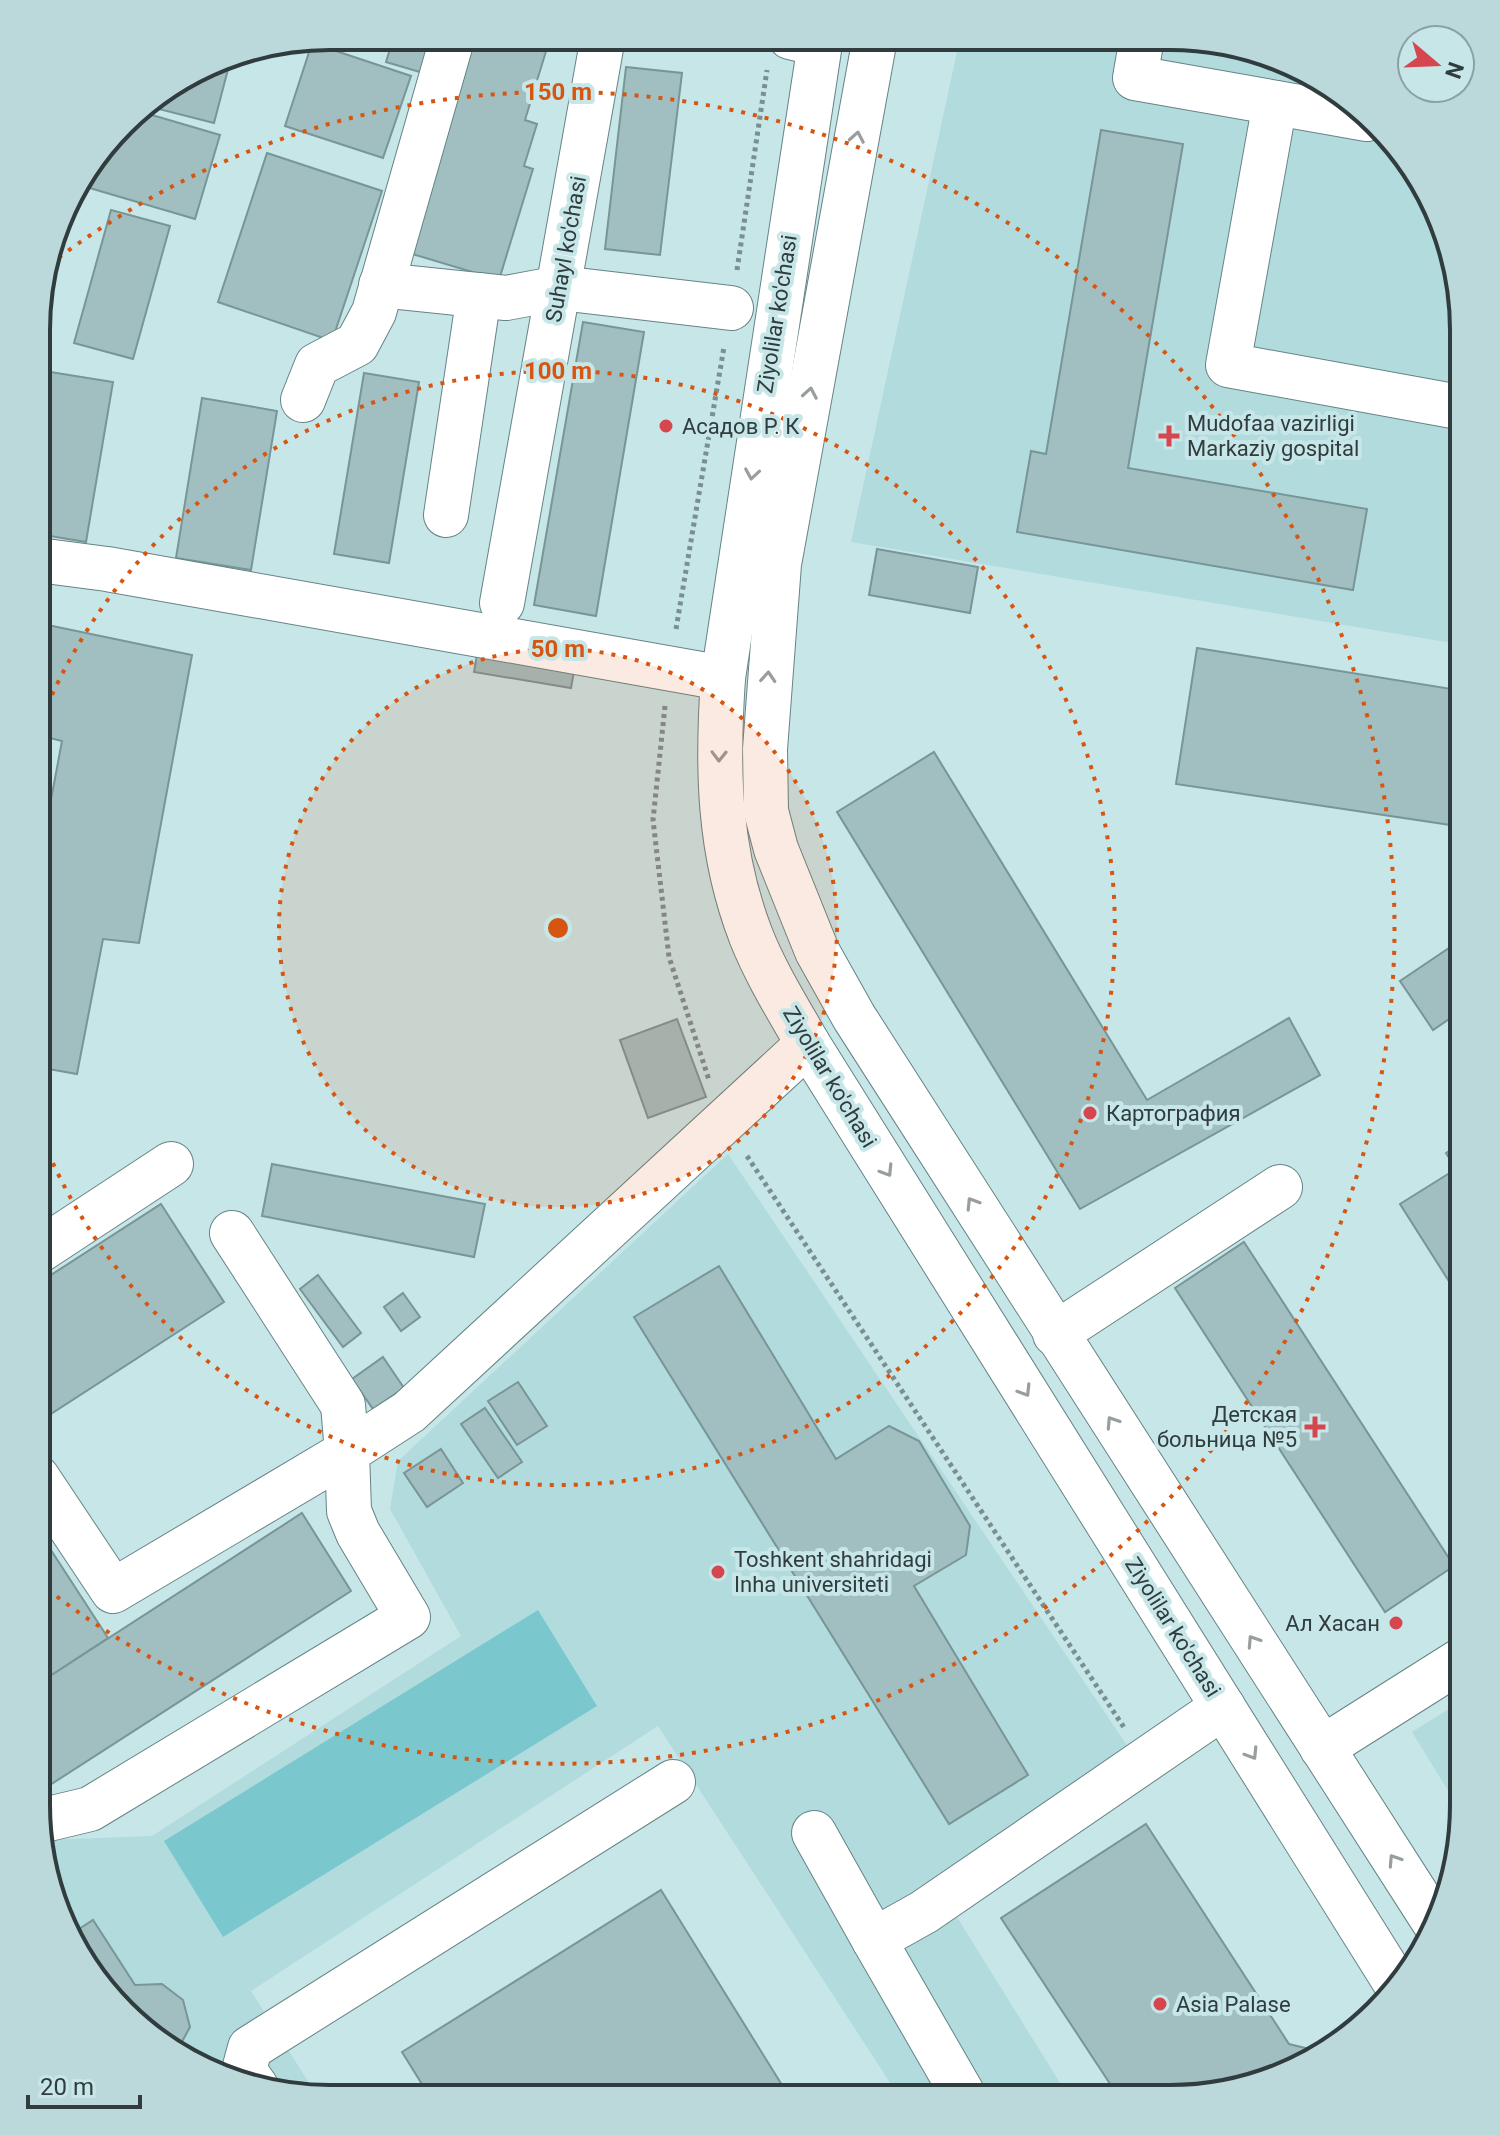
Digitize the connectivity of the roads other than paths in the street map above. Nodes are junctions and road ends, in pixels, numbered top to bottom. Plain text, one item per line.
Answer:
1 (449, 50) edge
2 (601, 50) edge
3 (809, 50) edge
4 (873, 50) edge
5 (1140, 50) edge
6 (1275, 103) junction
7 (1351, 116) edge
8 (381, 285) junction
9 (560, 288) junction
10 (479, 295) junction
11 (731, 308) dead end
12 (303, 400) dead end
13 (1450, 405) edge
14 (446, 515) dead end
15 (50, 562) edge
16 (502, 603) dead end
17 (723, 678) junction
18 (808, 1044) junction
19 (171, 1164) dead end
20 (1280, 1187) dead end
21 (232, 1233) dead end
22 (50, 1243) edge
23 (1055, 1334) junction
24 (347, 1452) junction
25 (50, 1496) edge
26 (1449, 1668) edge
27 (1223, 1707) junction
28 (1322, 1748) junction
29 (673, 1782) dead end
30 (51, 1818) edge
31 (814, 1833) dead end
32 (1428, 1912) edge
33 (874, 1940) junction
34 (1391, 1976) edge
35 (245, 2071) edge
36 (958, 2085) edge

1 - 8 main road
2 - 9 main road, Suhayl ko'chasi
3 -> 17 main road, Ziyolilar ko'chasi
23 -> 4 main road, Ziyolilar ko'chasi
5 - 6 main road
6 - 7 main road
6 - 13 main road
8 - 10 main road
8 - 12 main road
9 - 10 main road
9 - 11 main road
9 - 16 main road, Suhayl ko'chasi
10 - 14 main road
15 - 17 main road
17 -> 18 main road, Ziyolilar ko'chasi
18 - 24 main road
18 -> 27 main road, Ziyolilar ko'chasi
19 - 22 main road
20 - 23 main road
21 - 24 main road
28 -> 23 main road, Ziyolilar ko'chasi
24 - 25 main road
24 - 30 main road
26 - 28 main road
27 - 33 main road
27 -> 34 main road, Ziyolilar ko'chasi
32 -> 28 main road, Ziyolilar ko'chasi
29 - 35 main road
31 - 33 main road
33 - 36 main road

